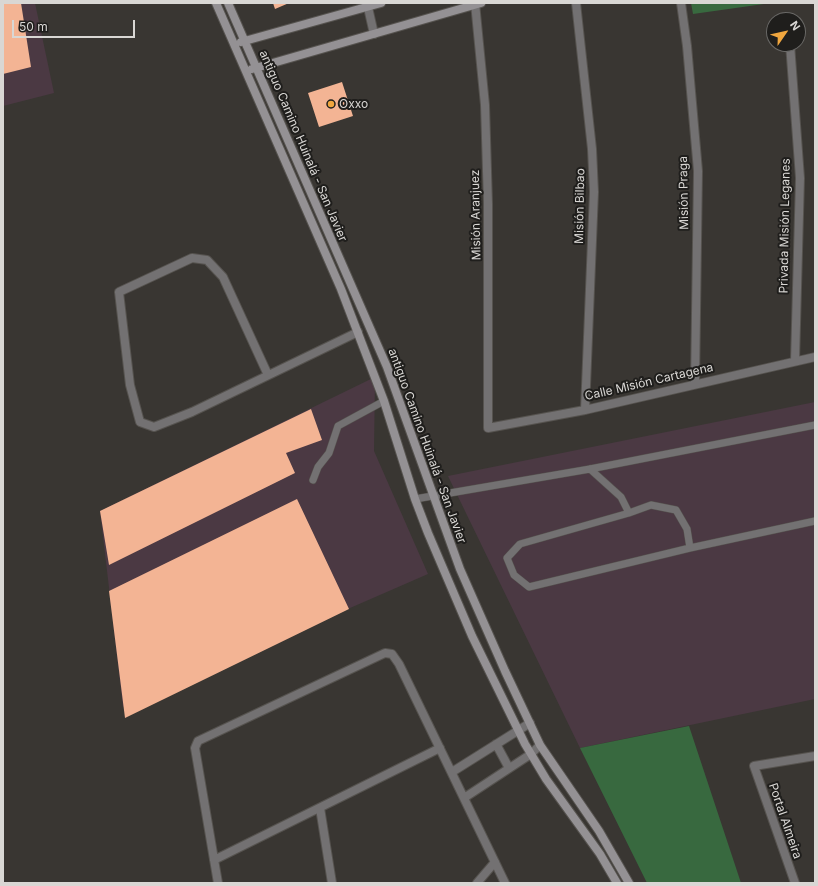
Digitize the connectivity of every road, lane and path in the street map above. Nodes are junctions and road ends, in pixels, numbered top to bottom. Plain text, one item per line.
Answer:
1 (216, 3) edge
2 (228, 3) edge
3 (381, 3) edge
4 (576, 3) edge
5 (681, 3) edge
6 (477, 4) edge
7 (367, 5) edge
8 (374, 34) junction
9 (245, 41) junction
10 (235, 43) junction
11 (791, 52) edge
12 (256, 68) junction
13 (247, 71) junction
14 (358, 332) junction
15 (815, 357) edge
16 (795, 361) junction
17 (268, 375) junction
18 (694, 384) junction
19 (384, 401) junction
20 (586, 410) junction
21 (815, 425) edge
22 (488, 428) joint
23 (590, 470) junction
24 (314, 480) dead end
25 (433, 496) junction
26 (415, 499) junction
27 (629, 512) junction
28 (815, 521) edge
29 (690, 548) junction
30 (530, 724) junction
31 (519, 731) junction
32 (496, 744) junction
33 (540, 745) junction
34 (440, 748) junction
35 (531, 754) junction
36 (815, 756) edge
37 (509, 768) junction
38 (452, 772) junction
39 (464, 798) junction
40 (320, 808) junction
41 (214, 860) junction
42 (495, 862) junction
43 (218, 883) edge
44 (332, 883) edge
45 (477, 883) edge
46 (505, 883) edge
47 (617, 883) edge
48 (629, 883) edge
49 (794, 883) edge

1 - 10 main road
2 - 9 main road, antiguo Camino Huinalá - San Javier
3 - 7 main road
4 - 20 street, Misión Bilbao
5 - 18 street, Misión Praga
6 - 8 main road
6 - 22 street, Misión Aranjuez
7 - 8 street
7 - 9 main road
8 - 12 main road
9 - 10 main road
9 - 12 main road, antiguo Camino Huinalá - San Javier
10 - 13 main road
11 - 16 street, Privada Misión Leganes
12 - 13 main road
12 - 25 main road, antiguo Camino Huinalá - San Javier
13 - 14 main road
14 - 17 street
14 - 19 main road
15 - 16 street, Calle Misión Cartagena
16 - 18 street, Calle Misión Cartagena
17 - 17 street
18 - 20 street, Calle Misión Cartagena
19 - 24 lane
19 - 26 main road
20 - 22 street, Calle Misión Cartagena
21 - 23 lane
23 - 25 lane
23 - 27 lane
25 - 26 lane
25 - 30 main road, antiguo Camino Huinalá - San Javier
26 - 31 main road
27 - 29 lane
27 - 29 lane
28 - 29 lane
30 - 31 street
30 - 33 main road, antiguo Camino Huinalá - San Javier
31 - 32 street
31 - 35 main road
32 - 37 street
32 - 38 street
33 - 35 street
33 - 48 main road, antiguo Camino Huinalá - San Javier
34 - 38 street
34 - 40 street
34 - 41 street
35 - 37 street
35 - 47 main road
36 - 49 street, Portal Almeira
37 - 39 street
38 - 39 street
39 - 42 street
40 - 41 street
40 - 44 street
41 - 43 street
42 - 45 street
42 - 46 street

